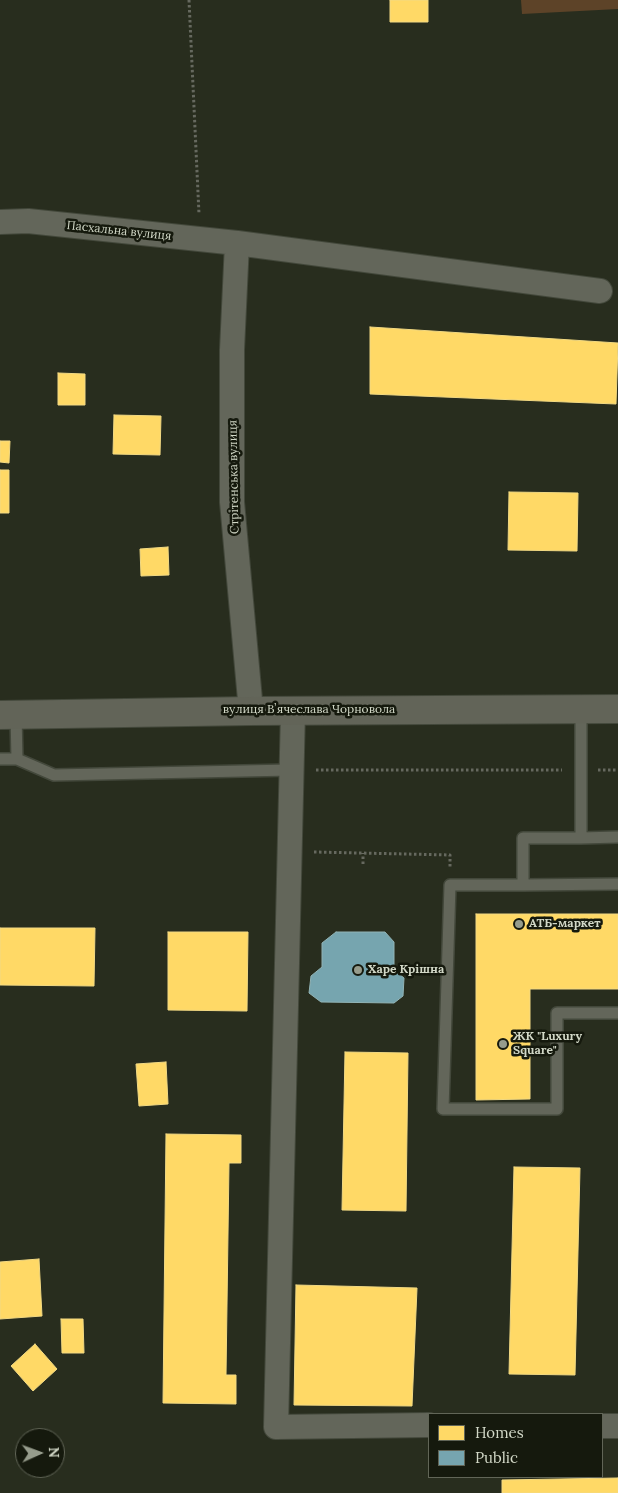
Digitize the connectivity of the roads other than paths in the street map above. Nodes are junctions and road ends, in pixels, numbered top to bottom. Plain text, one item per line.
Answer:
1 (0, 222) edge
2 (237, 243) junction
3 (600, 291) dead end
4 (581, 708) junction
5 (618, 709) edge
6 (251, 710) junction
7 (293, 710) junction
8 (8, 715) edge
9 (0, 759) edge
10 (17, 759) junction
11 (290, 770) junction
12 (618, 837) edge
13 (581, 838) junction
14 (618, 884) edge
15 (523, 885) junction
16 (618, 1013) edge
17 (428, 1425) edge
18 (603, 1426) edge
19 (618, 1426) edge

1 - 2 street, Пасхальна вулиця
2 - 3 street, Пасхальна вулиця
2 - 6 street, Стрітенська вулиця
4 - 5 main road, вулиця Вʼячеслава Чорновола
4 - 7 main road, вулиця Вʼячеслава Чорновола
4 - 13 lane
6 - 7 main road, вулиця Вʼячеслава Чорновола
6 - 8 main road, вулиця Вʼячеслава Чорновола
7 - 11 street
8 - 10 lane
9 - 10 lane
10 - 11 lane
11 - 17 street
12 - 13 lane
13 - 15 lane
14 - 15 lane
15 - 16 lane
18 - 19 street

